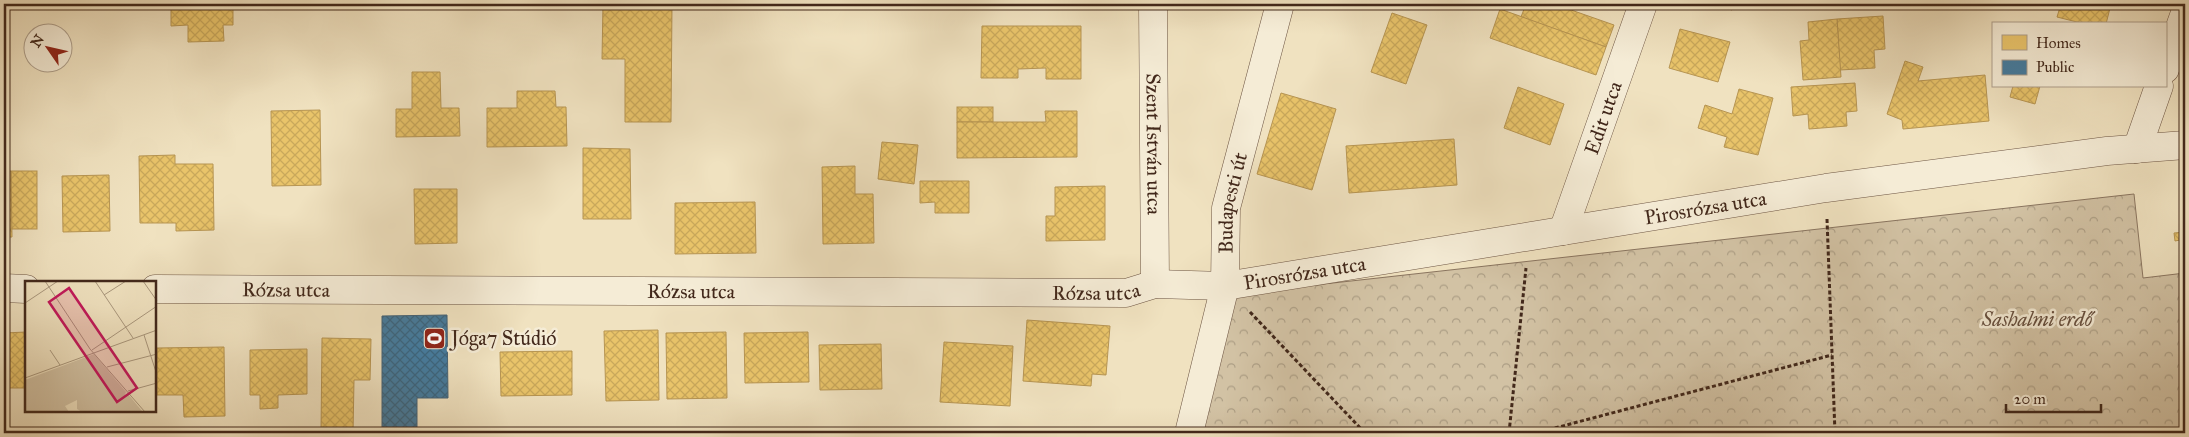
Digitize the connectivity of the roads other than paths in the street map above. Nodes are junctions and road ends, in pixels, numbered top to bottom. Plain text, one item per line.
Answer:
1 (1152, 4) edge
2 (1280, 4) edge
3 (1643, 4) edge
4 (2185, 13) edge
5 (2166, 66) edge
6 (2158, 88) edge
7 (2185, 145) edge
8 (2137, 149) junction
9 (1563, 232) junction
10 (1155, 284) junction
11 (1225, 286) junction
12 (4, 288) edge
13 (25, 289) edge
14 (156, 289) edge
15 (1188, 433) edge

1 - 10 street, Szent István utca
2 - 11 street, Budapesti út
3 - 9 street, Edit utca
4 - 5 street
6 - 8 street
7 - 8 street, Pirosrózsa utca
8 - 9 street, Pirosrózsa utca
9 - 11 street, Pirosrózsa utca
10 - 11 street, Rózsa utca
10 - 14 street, Rózsa utca
11 - 15 street, Budapesti út
12 - 13 street

